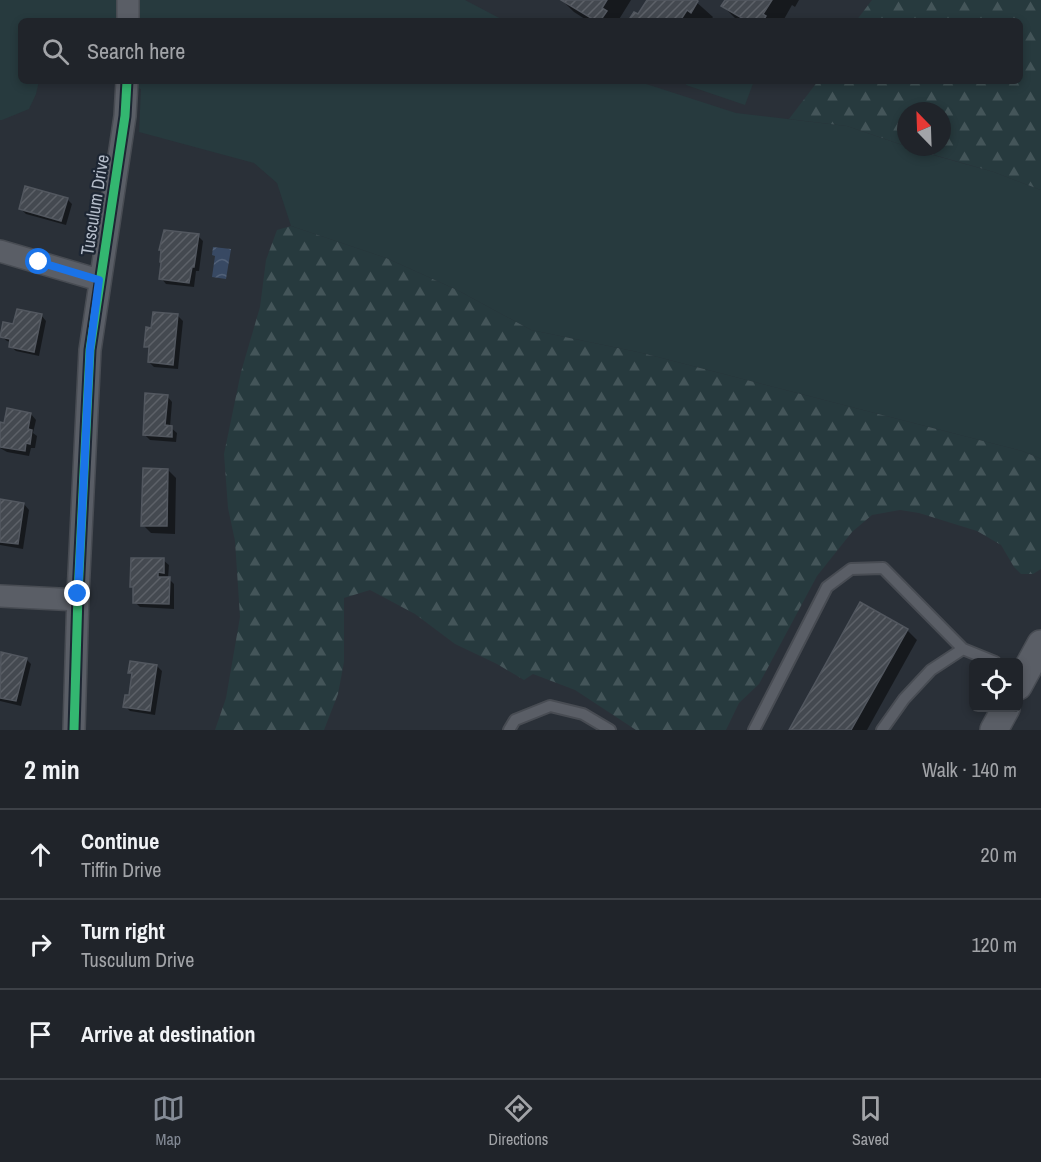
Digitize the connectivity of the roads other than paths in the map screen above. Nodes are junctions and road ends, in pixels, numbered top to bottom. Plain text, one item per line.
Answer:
1 (128, 0) edge
2 (128, 18) edge
3 (127, 84) edge
4 (0, 251) edge
5 (99, 280) junction
6 (0, 596) edge
7 (78, 600) junction
8 (1041, 644) edge
9 (963, 649) junction
10 (984, 658) edge
11 (1023, 675) edge
12 (1004, 712) edge
13 (74, 730) edge
14 (509, 730) edge
15 (610, 730) edge
16 (753, 730) edge
17 (882, 730) edge
18 (994, 730) edge

1 - 2 street
3 - 5 street, Tusculum Drive
4 - 5 street
5 - 7 street, Tusculum Drive
6 - 7 street
7 - 13 street, Tusculum Drive
8 - 11 street
9 - 10 lane
9 - 16 lane
9 - 17 lane
12 - 18 street
14 - 15 lane

